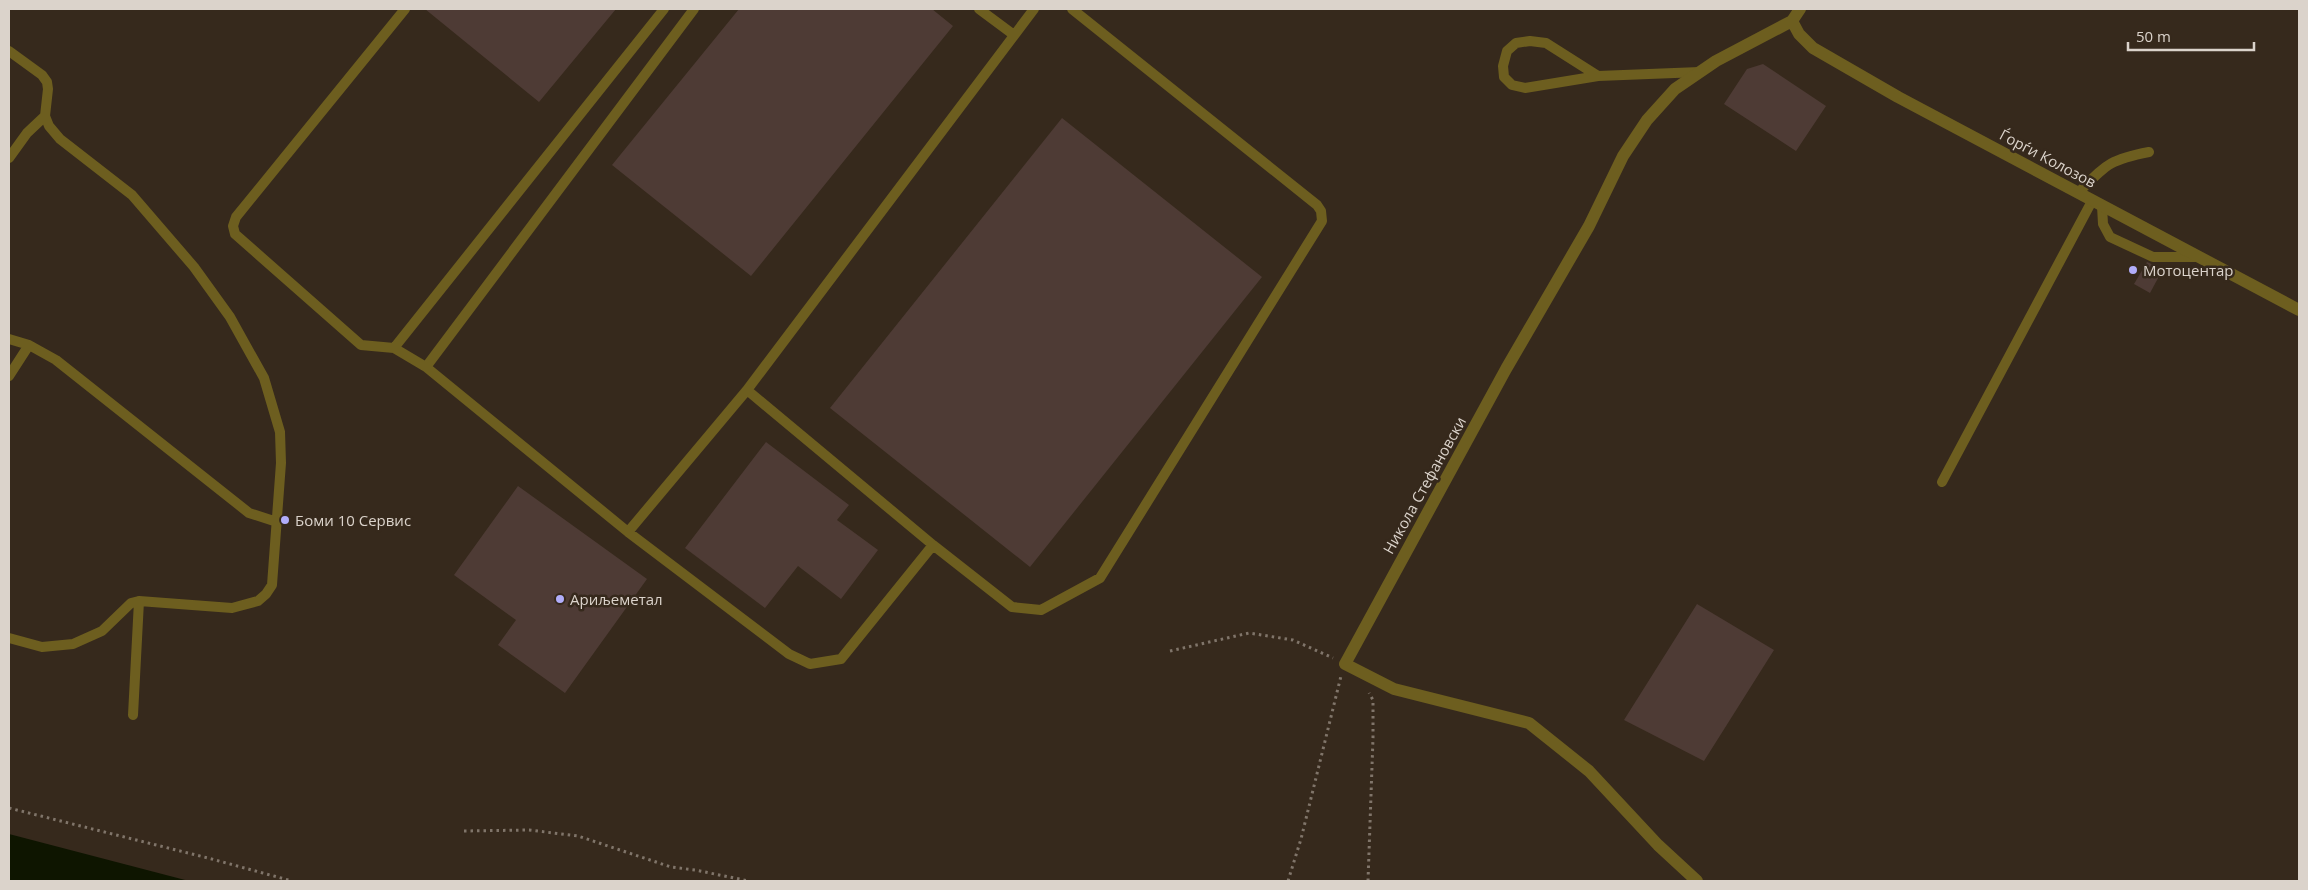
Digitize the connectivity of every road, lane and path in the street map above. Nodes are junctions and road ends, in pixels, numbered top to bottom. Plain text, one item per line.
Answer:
1 (405, 9) edge
2 (664, 9) edge
3 (694, 9) edge
4 (979, 9) edge
5 (1034, 9) edge
6 (1072, 9) edge
7 (1800, 9) edge
8 (1792, 21) junction
9 (1014, 35) junction
10 (9, 51) edge
11 (1700, 72) junction
12 (1598, 76) junction
13 (45, 116) junction
14 (2149, 152) dead end
15 (9, 158) edge
16 (2078, 193) junction
17 (2097, 203) junction
18 (2196, 257) junction
19 (2299, 310) edge
20 (9, 340) edge
21 (30, 345) junction
22 (394, 348) junction
23 (426, 367) junction
24 (9, 376) edge
25 (747, 390) junction
26 (1942, 482) dead end
27 (276, 522) junction
28 (628, 532) junction
29 (933, 546) junction
30 (139, 601) junction
31 (9, 638) edge
32 (1170, 651) dead end
33 (1345, 664) junction
34 (1368, 692) dead end
35 (133, 715) dead end
36 (9, 808) edge
37 (464, 831) dead end
38 (292, 881) edge
39 (749, 881) edge
40 (1288, 881) edge
41 (1368, 881) edge
42 (1697, 881) edge

1 - 22 lane
2 - 22 lane
3 - 23 lane
4 - 9 lane
5 - 9 lane
6 - 29 lane
7 - 8 street, Никола Стефановски
8 - 11 street, Никола Стефановски
8 - 16 street, Ѓорѓи Колозов
9 - 25 lane
10 - 13 lane
11 - 12 lane
11 - 33 street, Никола Стефановски
12 - 12 lane
13 - 15 lane
13 - 27 lane
14 - 16 lane
16 - 17 street, Ѓорѓи Колозов
17 - 18 street, Ѓорѓи Колозов
17 - 18 lane
17 - 26 lane
18 - 19 street, Ѓорѓи Колозов
20 - 21 lane
21 - 24 lane
21 - 27 lane
22 - 23 lane
23 - 28 lane
25 - 28 lane
25 - 29 lane
27 - 30 lane
28 - 29 lane
30 - 31 lane
30 - 35 lane
32 - 33 path
33 - 40 path
33 - 42 street
34 - 41 path
36 - 38 path
37 - 39 path

